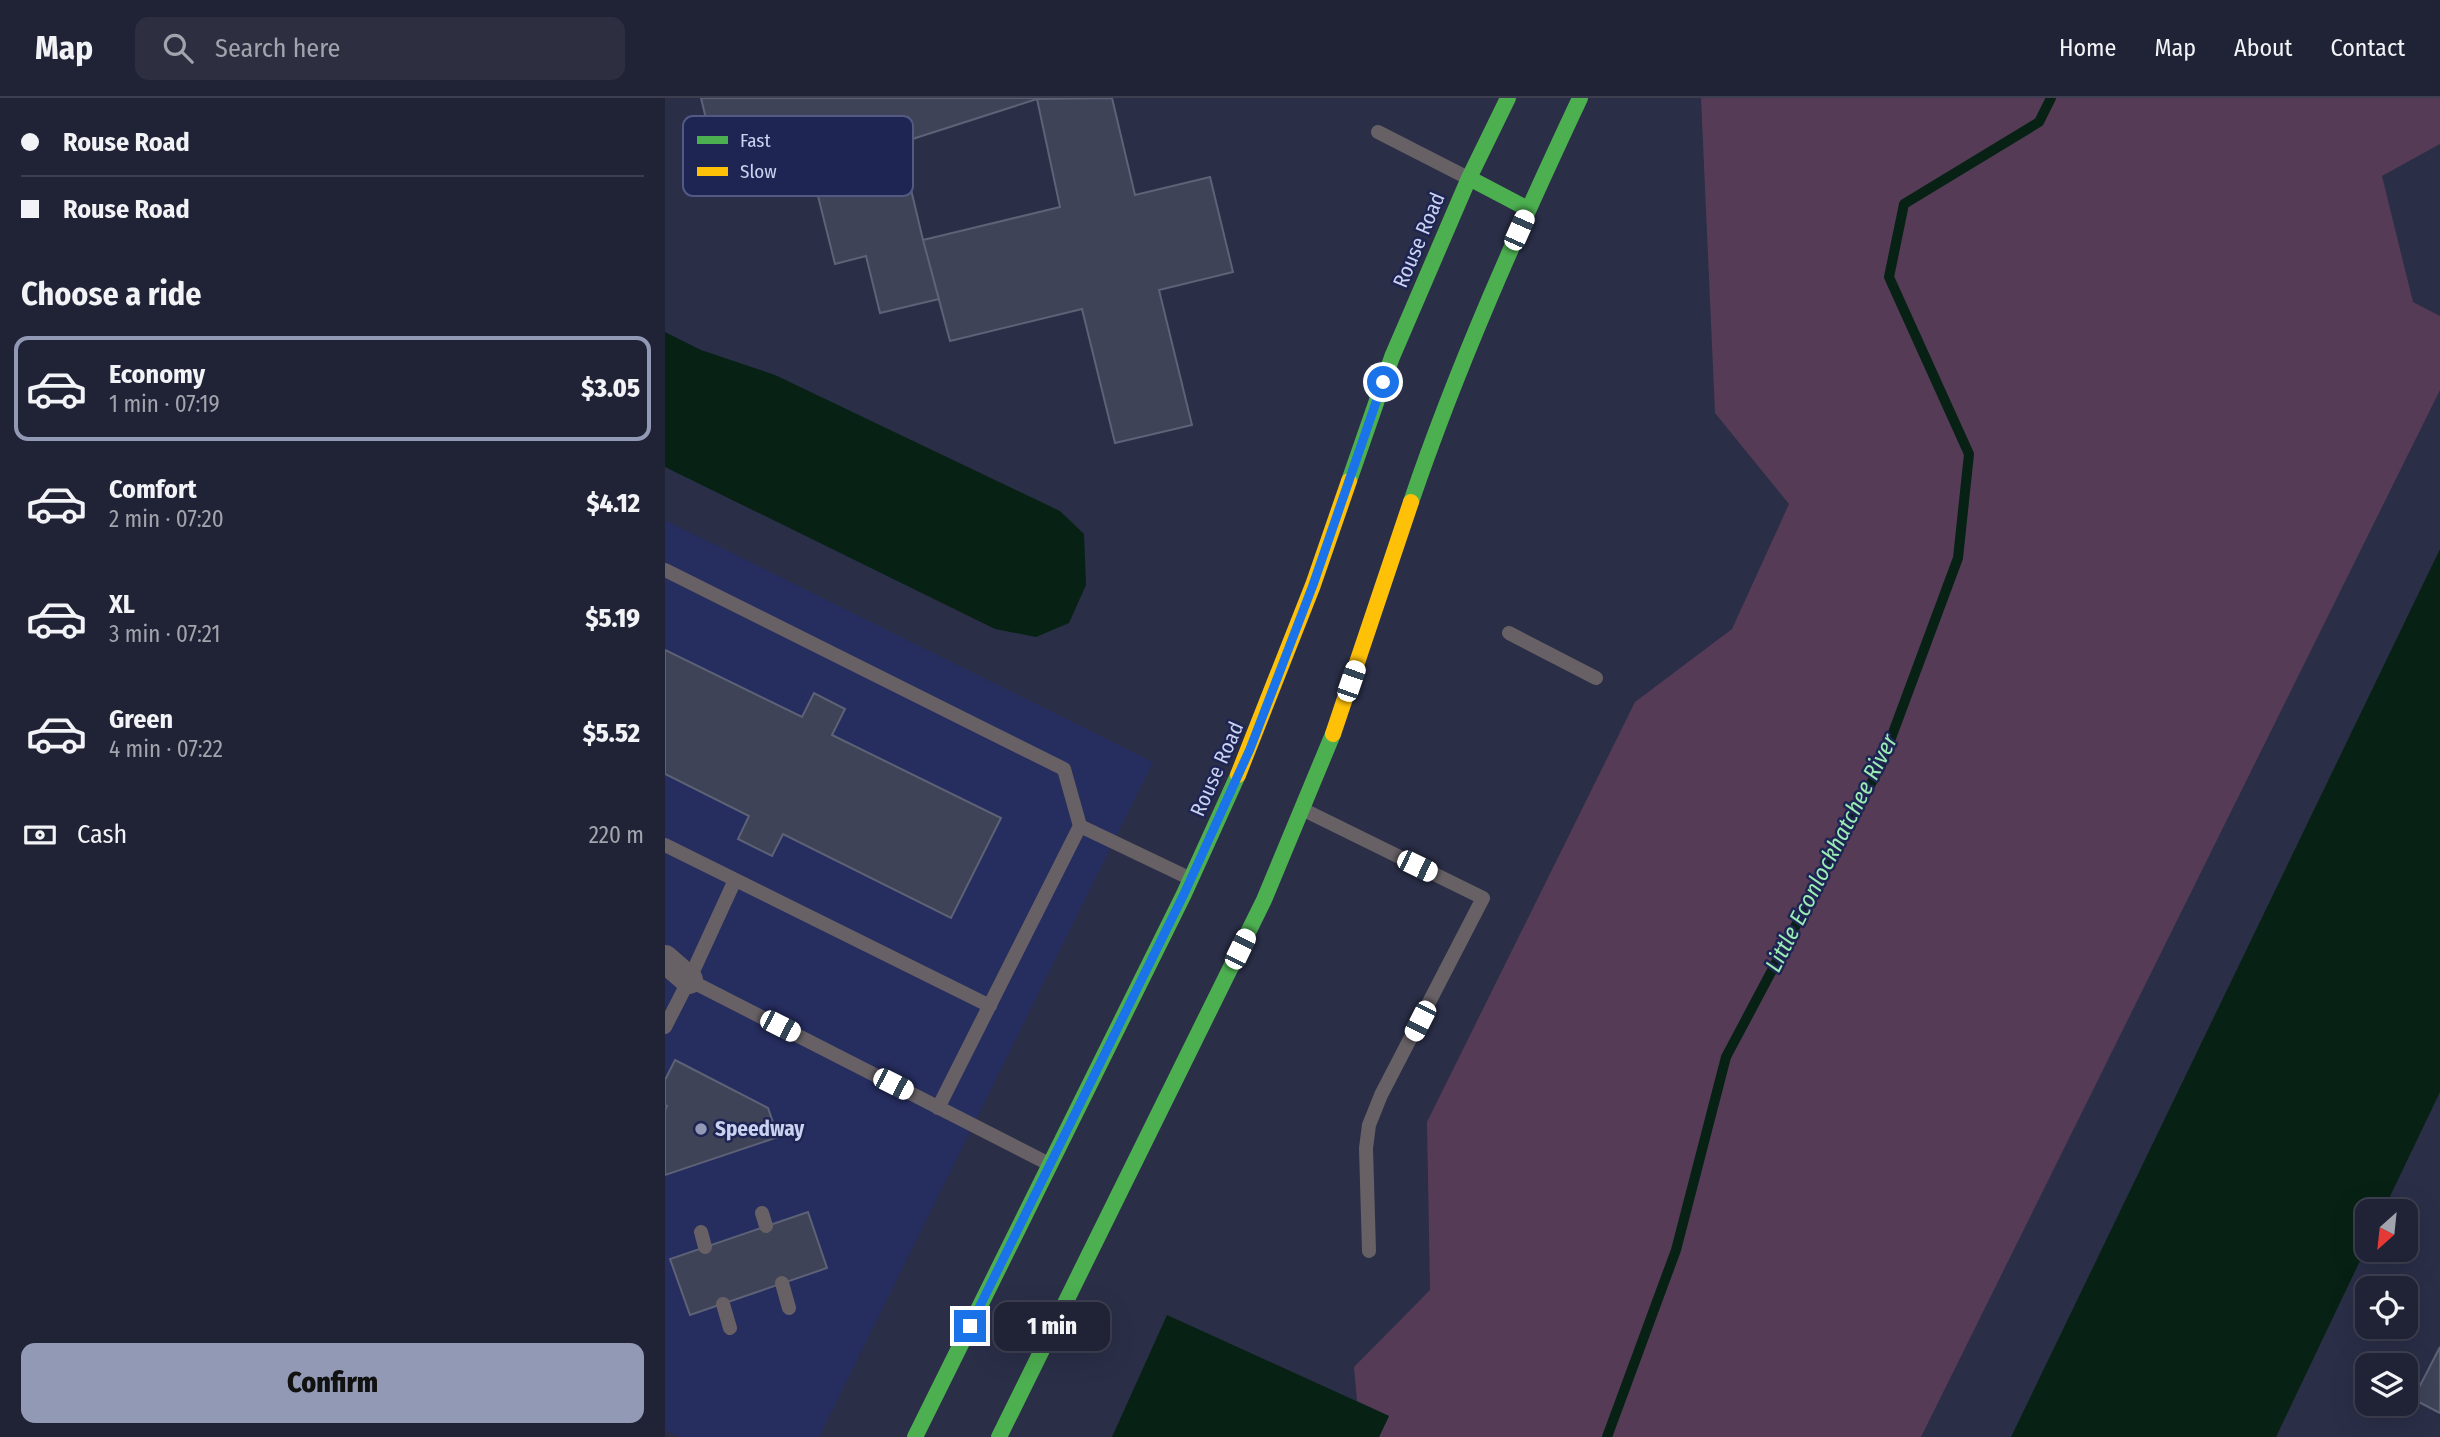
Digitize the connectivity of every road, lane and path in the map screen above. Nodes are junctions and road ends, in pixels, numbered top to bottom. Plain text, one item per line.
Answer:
1 (1508, 98) edge
2 (1580, 98) edge
3 (1378, 132) dead end
4 (1469, 178) junction
5 (1528, 209) junction
6 (665, 570) edge
7 (1509, 633) dead end
8 (1595, 678) dead end
9 (1303, 809) junction
10 (1080, 826) junction
11 (665, 845) edge
12 (1191, 879) junction
13 (735, 880) junction
14 (665, 958) edge
15 (689, 979) junction
16 (990, 1006) junction
17 (665, 1027) edge
18 (939, 1108) junction
19 (1050, 1165) junction
20 (701, 1232) dead end
21 (705, 1247) dead end
22 (1370, 1251) dead end
23 (782, 1283) dead end
24 (723, 1304) dead end
25 (789, 1308) dead end
26 (730, 1328) dead end
27 (915, 1437) edge
28 (999, 1437) edge

1 - 4 street, Rouse Road
2 - 5 street
3 - 4 lane
4 - 5 street
4 - 12 street, Rouse Road
5 - 9 street
6 - 10 lane
7 - 8 lane
9 - 22 lane
9 - 28 street
10 - 12 lane
10 - 16 lane
11 - 13 lane
12 - 19 street, Rouse Road
13 - 15 lane
13 - 16 lane
14 - 15 street
15 - 17 lane
15 - 18 lane
16 - 18 lane
18 - 19 lane
19 - 27 street, Rouse Road
20 - 21 lane
23 - 25 lane
24 - 26 lane

